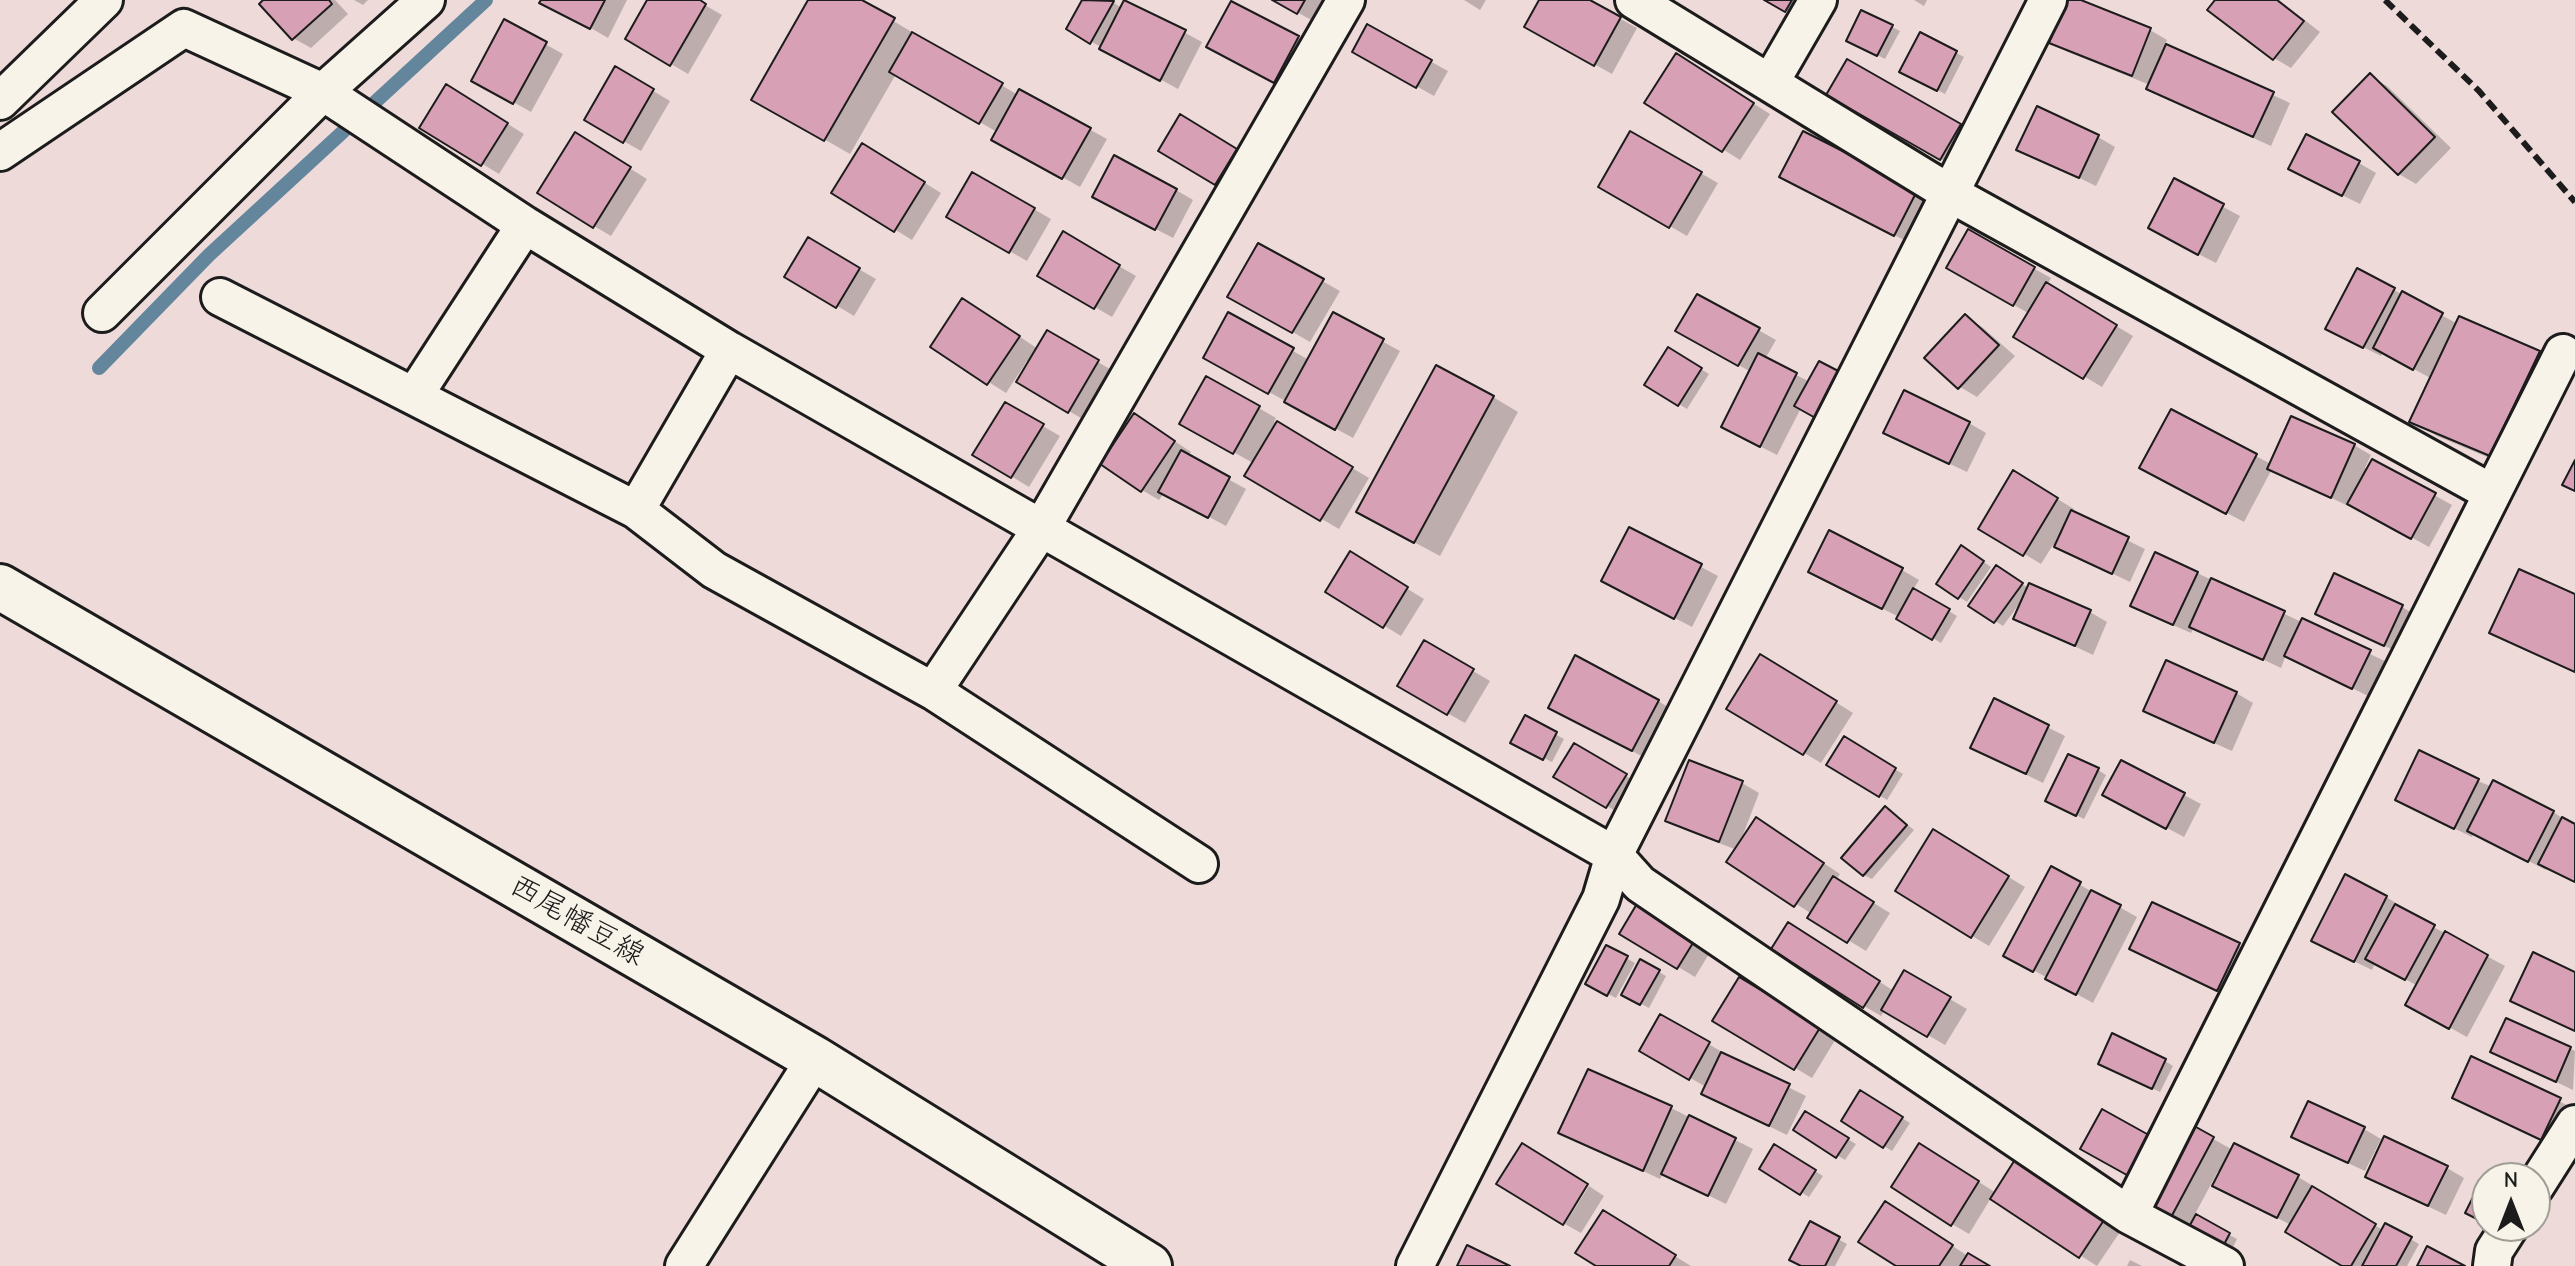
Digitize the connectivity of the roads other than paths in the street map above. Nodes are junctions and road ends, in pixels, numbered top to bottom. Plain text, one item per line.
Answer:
1 (104, 0) edge
2 (426, 0) edge
3 (1346, 0) edge
4 (1634, 0) edge
5 (1818, 0) edge
6 (2048, 0) edge
7 (1770, 83) junction
8 (335, 99) junction
9 (0, 101) edge
10 (0, 152) edge
11 (1951, 194) junction
12 (525, 225) junction
13 (220, 297) dead end
14 (102, 313) dead end
15 (729, 350) junction
16 (2563, 353) dead end
17 (414, 396) junction
18 (2492, 493) junction
19 (636, 510) junction
20 (1042, 527) junction
21 (0, 587) edge
22 (933, 691) junction
23 (1614, 855) junction
24 (1199, 864) dead end
25 (815, 1059) junction
26 (2575, 1124) edge
27 (2551, 1162) edge
28 (2129, 1215) junction
29 (2500, 1242) edge
30 (684, 1266) edge
31 (1149, 1266) edge
32 (1415, 1266) edge
33 (2225, 1266) edge
34 (2492, 1266) edge

1 - 9 street
2 - 8 street
3 - 20 street
4 - 7 street
5 - 7 street
6 - 11 street
7 - 11 street
8 - 10 street
8 - 12 street
8 - 14 street
11 - 18 street
11 - 23 street
12 - 15 street
12 - 17 street
13 - 17 street
15 - 19 street
15 - 20 street
16 - 18 street
17 - 19 street
18 - 28 street
19 - 22 street
20 - 22 street
20 - 23 street
21 - 25 main road, 西尾幡豆線
22 - 24 street
23 - 28 street
23 - 32 street
25 - 30 street
25 - 31 main road, 西尾幡豆線
26 - 27 street
28 - 33 street
29 - 34 street

